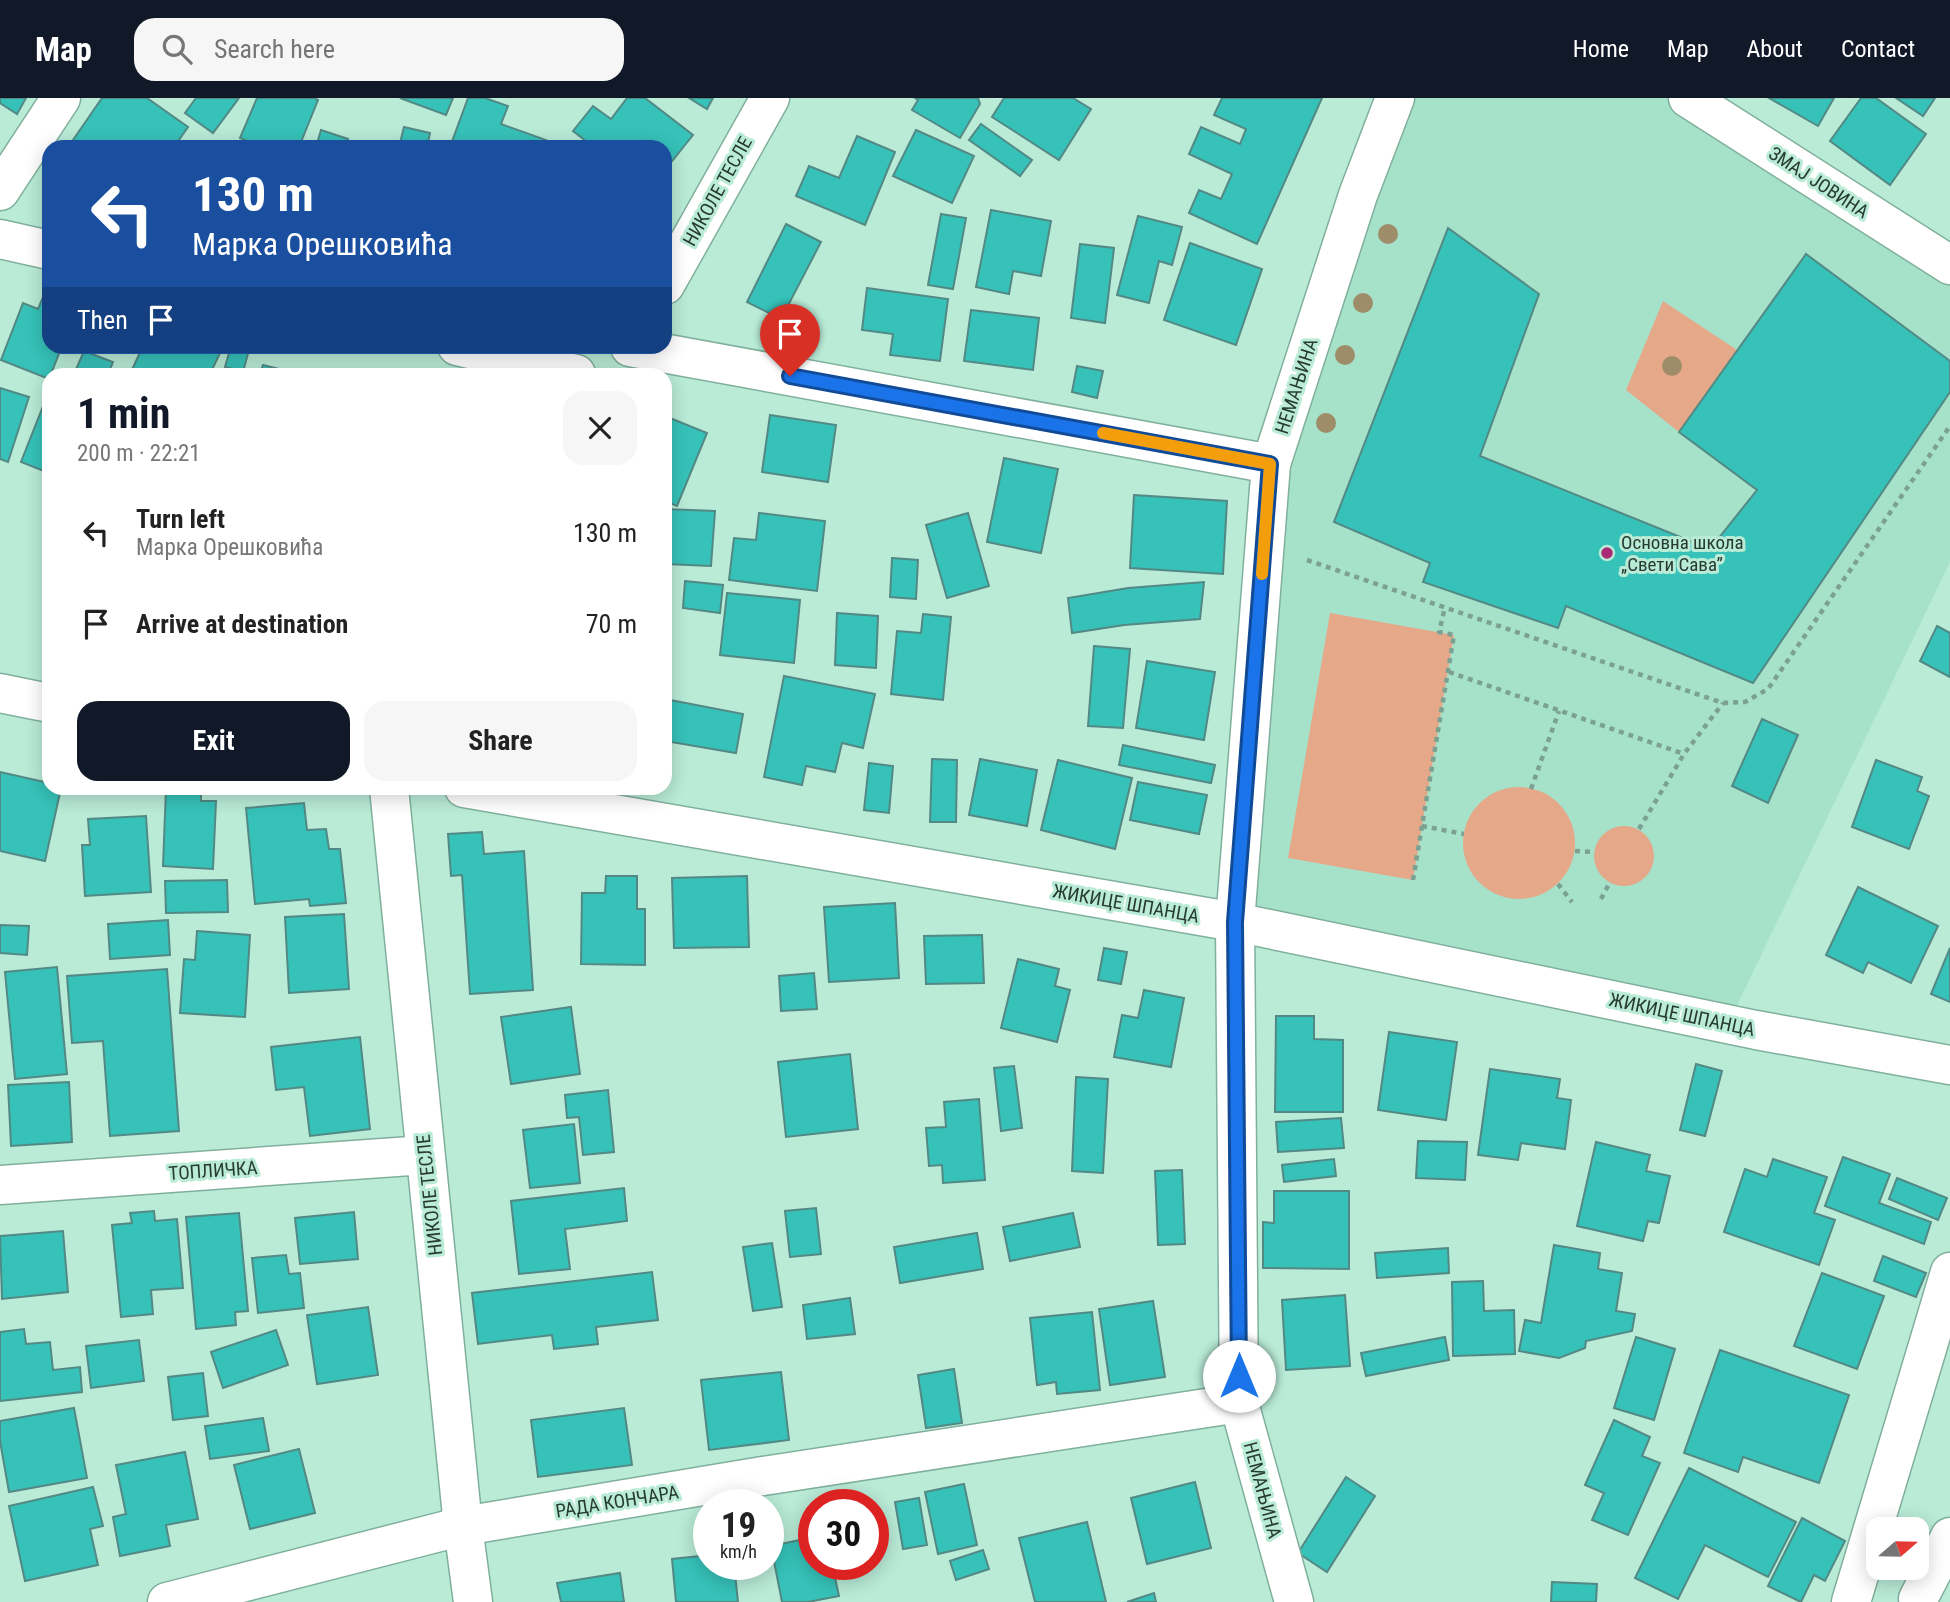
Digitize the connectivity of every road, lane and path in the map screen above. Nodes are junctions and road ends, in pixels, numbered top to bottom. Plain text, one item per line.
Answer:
1 (61, 98) edge
2 (770, 98) edge
3 (1395, 98) edge
4 (1688, 98) edge
5 (0, 191) edge
6 (0, 239) edge
7 (42, 248) edge
8 (1950, 265) edge
9 (672, 273) edge
10 (491, 354) edge
11 (668, 354) edge
12 (550, 368) edge
13 (1950, 426) edge
14 (1270, 464) junction
15 (1264, 545) junction
16 (1445, 607) junction
17 (1449, 671) junction
18 (0, 692) edge
19 (42, 701) edge
20 (1723, 703) junction
21 (1559, 710) junction
22 (1684, 754) junction
23 (1531, 789) dead end
24 (390, 795) edge
25 (504, 795) edge
26 (1422, 826) junction
27 (1639, 829) dead end
28 (1464, 834) dead end
29 (1575, 851) dead end
30 (1594, 852) dead end
31 (1413, 880) dead end
32 (1610, 882) dead end
33 (1558, 884) dead end
34 (1601, 899) dead end
35 (1572, 902) dead end
36 (1235, 922) junction
37 (1950, 1065) edge
38 (425, 1155) junction
39 (0, 1185) edge
40 (1950, 1272) edge
41 (1239, 1403) junction
42 (463, 1526) junction
43 (1950, 1536) edge
44 (1923, 1599) edge
45 (167, 1602) edge
46 (473, 1602) edge
47 (1294, 1602) edge
48 (1851, 1602) edge

1 - 5 street
2 - 9 street, НИКОЛЕ ТЕСЛЕ
3 - 14 street, НЕМАЊИНА
4 - 8 street, ЗМАЈ ЈОВИНА
6 - 7 street
10 - 12 street
11 - 14 street
13 - 20 path
14 - 15 street, НЕМАЊИНА
15 - 16 path
15 - 36 street, НЕМАЊИНА
16 - 17 path
16 - 20 path
17 - 21 path
17 - 26 path
18 - 19 street
20 - 22 path
21 - 22 path
21 - 23 path
22 - 27 path
24 - 38 street, НИКОЛЕ ТЕСЛЕ
25 - 36 street, ЖИКИЦЕ ШПАНЦА
26 - 28 path
26 - 31 path
29 - 30 path
32 - 34 path
33 - 35 path
36 - 37 street, ЖИКИЦЕ ШПАНЦА
36 - 41 street, НЕМАЊИНА
38 - 39 street, ТОПЛИЧКА
38 - 42 street, НИКОЛЕ ТЕСЛЕ
40 - 48 street
41 - 42 street, РАДА КОНЧАРА
41 - 47 street, НЕМАЊИНА
42 - 45 street, РАДА КОНЧАРА
42 - 46 street, НИКОЛЕ ТЕСЛЕ
43 - 44 street

